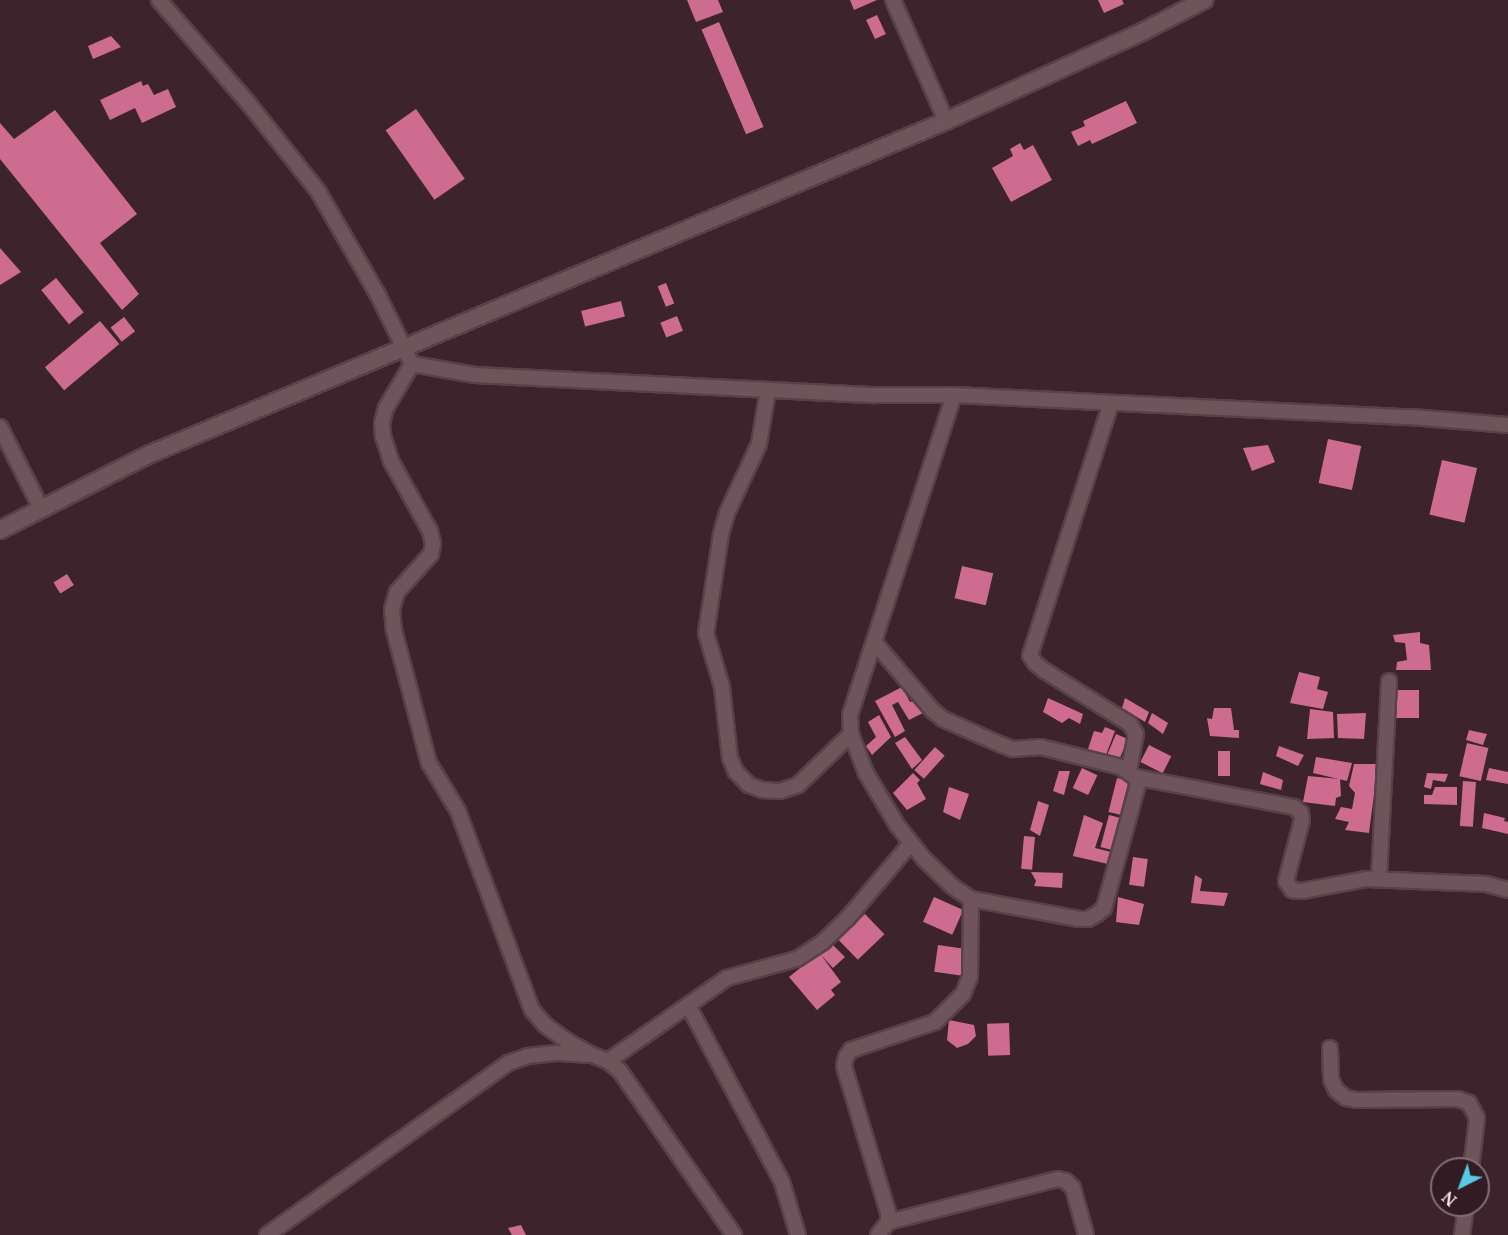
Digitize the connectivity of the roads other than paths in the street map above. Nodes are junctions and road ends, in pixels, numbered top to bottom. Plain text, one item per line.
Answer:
1 (159, 0) edge
2 (893, 0) edge
3 (1204, 0) edge
4 (945, 121) junction
5 (402, 347) junction
6 (412, 364) junction
7 (768, 390) junction
8 (954, 395) junction
9 (1111, 403) junction
10 (1508, 425) edge
11 (0, 427) edge
12 (41, 508) junction
13 (0, 530) edge
14 (875, 643) junction
15 (1389, 681) dead end
16 (851, 734) junction
17 (1132, 774) junction
18 (911, 843) junction
19 (1379, 879) junction
20 (1508, 891) edge
21 (971, 899) junction
22 (689, 1006) junction
23 (1330, 1048) dead end
24 (592, 1055) junction
25 (608, 1061) junction
26 (1472, 1157) edge
27 (1464, 1217) edge
28 (888, 1222) junction
29 (267, 1235) edge
30 (734, 1235) edge
31 (798, 1235) edge
32 (878, 1235) edge
33 (1086, 1235) edge
34 (1462, 1235) edge

1 - 5 street
2 - 4 street
3 - 4 street
4 - 5 street
5 - 6 street
5 - 12 street
6 - 7 street
6 - 24 street
7 - 8 street
7 - 16 street
8 - 9 street
8 - 14 street
9 - 10 street
9 - 17 street
11 - 12 street
12 - 13 street
14 - 16 street
14 - 17 street
15 - 19 street
16 - 18 street
17 - 19 street
17 - 21 street
18 - 21 street
18 - 22 street
19 - 20 street
21 - 28 street
22 - 25 street
22 - 31 street
23 - 26 street
24 - 25 street
24 - 29 street
25 - 30 street
27 - 34 street
28 - 32 street
28 - 33 street

